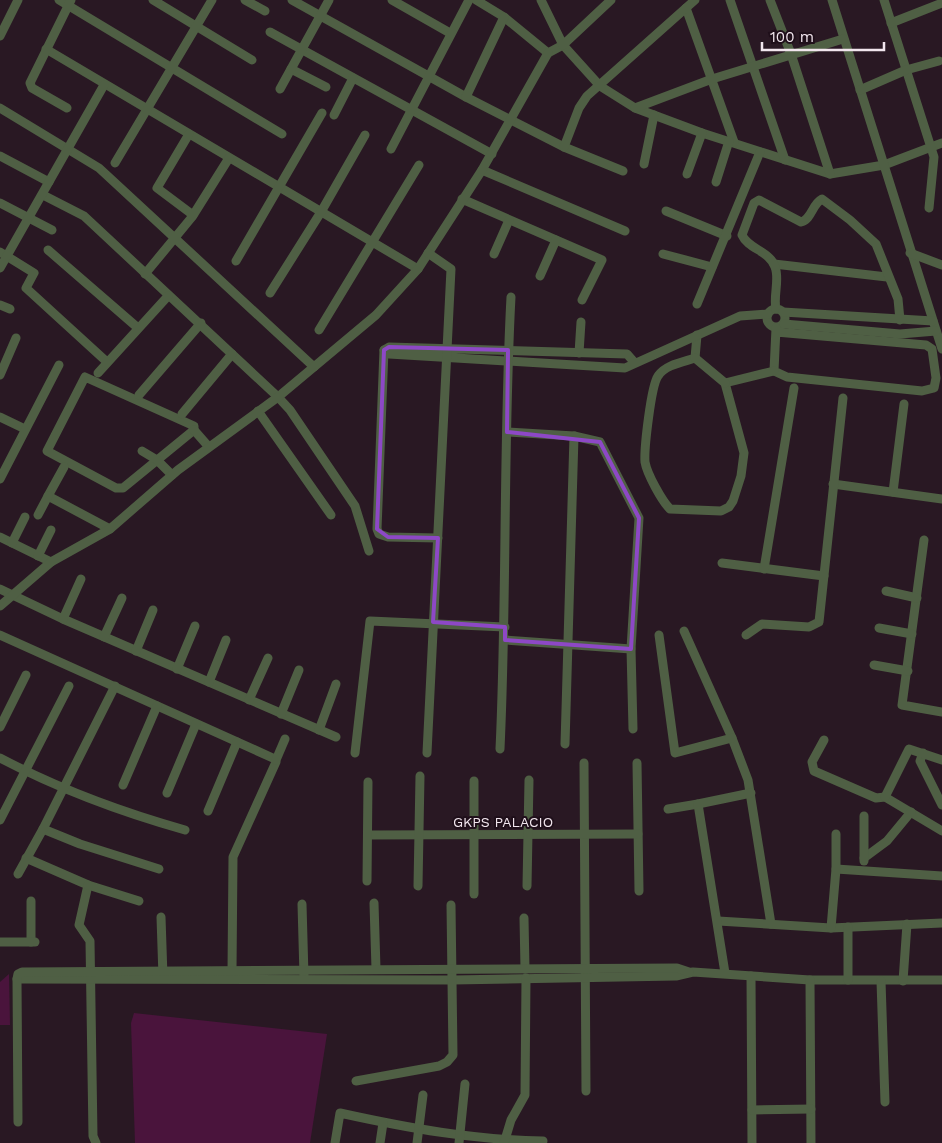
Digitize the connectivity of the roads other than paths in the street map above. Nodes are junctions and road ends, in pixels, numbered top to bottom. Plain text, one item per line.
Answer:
1 (18, 0) edge
2 (59, 0) edge
3 (153, 0) edge
4 (212, 0) edge
5 (245, 0) edge
6 (292, 0) edge
7 (329, 0) edge
8 (392, 0) edge
9 (469, 0) edge
10 (476, 0) edge
11 (541, 0) edge
12 (611, 0) edge
13 (695, 0) edge
14 (730, 0) edge
15 (770, 0) edge
16 (832, 0) edge
17 (884, 0) edge
18 (70, 3) edge
19 (942, 3) edge
20 (686, 8) junction
21 (265, 11) dead end
22 (321, 15) junction
23 (504, 17) junction
24 (891, 23) junction
25 (197, 25) junction
26 (270, 32) dead end
27 (450, 34) junction
28 (0, 36) edge
29 (843, 39) junction
30 (563, 45) junction
31 (46, 49) junction
32 (302, 49) junction
33 (548, 53) junction
34 (791, 54) junction
35 (252, 60) dead end
36 (939, 61) dead end
37 (753, 66) junction
38 (172, 67) junction
39 (291, 69) junction
40 (906, 70) junction
41 (428, 77) junction
42 (353, 78) junction
43 (712, 79) junction
44 (104, 85) junction
45 (326, 86) dead end
46 (600, 86) junction
47 (280, 89) dead end
48 (860, 90) junction
49 (466, 97) junction
50 (0, 108) edge
51 (68, 108) dead end
52 (635, 108) junction
53 (146, 109) junction
54 (411, 110) junction
55 (322, 113) dead end
56 (334, 115) dead end
57 (654, 116) junction
58 (511, 122) junction
59 (702, 133) junction
60 (189, 134) junction
61 (282, 134) dead end
62 (365, 135) dead end
63 (731, 141) junction
64 (942, 143) edge
65 (564, 146) junction
66 (930, 146) junction
67 (68, 148) junction
68 (391, 148) dead end
69 (760, 152) junction
70 (492, 154) junction
71 (0, 156) edge
72 (229, 158) junction
73 (785, 160) junction
74 (115, 164) dead end
75 (644, 164) dead end
76 (419, 165) dead end
77 (884, 165) junction
78 (938, 167) edge
79 (482, 170) junction
80 (623, 171) dead end
81 (687, 174) dead end
82 (830, 174) junction
83 (49, 182) junction
84 (716, 182) dead end
85 (279, 187) junction
86 (42, 195) junction
87 (462, 199) junction
88 (0, 203) edge
89 (929, 208) dead end
90 (666, 211) dead end
91 (322, 212) junction
92 (193, 215) junction
93 (27, 219) junction
94 (509, 220) junction
95 (52, 230) dead end
96 (625, 231) dead end
97 (727, 236) junction
98 (176, 237) junction
99 (556, 240) junction
100 (372, 242) junction
101 (48, 250) dead end
102 (428, 253) junction
103 (910, 253) junction
104 (3, 254) edge
105 (494, 254) dead end
106 (662, 254) dead end
107 (236, 262) dead end
108 (774, 264) junction
109 (942, 265) edge
110 (712, 267) junction
111 (0, 268) edge
112 (418, 269) junction
113 (145, 274) junction
114 (540, 276) dead end
115 (887, 277) junction
116 (270, 293) dead end
117 (168, 296) junction
118 (511, 297) dead end
119 (582, 300) dead end
120 (696, 304) dead end
121 (0, 305) edge
122 (10, 309) dead end
123 (776, 312) junction
124 (900, 320) junction
125 (933, 320) junction
126 (580, 322) dead end
127 (201, 323) junction
128 (138, 328) junction
129 (779, 328) junction
130 (319, 330) dead end
131 (936, 331) junction
132 (697, 335) junction
133 (16, 338) dead end
134 (942, 349) edge
135 (508, 350) junction
136 (445, 353) junction
137 (579, 353) junction
138 (232, 354) junction
139 (695, 358) junction
140 (508, 361) junction
141 (107, 362) junction
142 (634, 362) junction
143 (59, 365) dead end
144 (314, 367) junction
145 (774, 371) junction
146 (98, 373) dead end
147 (0, 374) edge
148 (726, 383) junction
149 (794, 388) dead end
150 (139, 395) dead end
151 (278, 396) junction
152 (843, 398) dead end
153 (904, 404) dead end
154 (258, 411) junction
155 (182, 414) dead end
156 (0, 417) edge
157 (25, 429) junction
158 (194, 430) junction
159 (507, 432) junction
160 (574, 436) junction
161 (208, 446) junction
162 (142, 451) dead end
163 (157, 460) junction
164 (64, 467) dead end
165 (172, 475) junction
166 (0, 479) edge
167 (834, 484) junction
168 (893, 492) junction
169 (48, 496) junction
170 (942, 499) edge
171 (38, 515) dead end
172 (330, 516) dead end
173 (25, 517) dead end
174 (110, 529) junction
175 (51, 530) dead end
176 (0, 537) edge
177 (438, 538) junction
178 (924, 540) dead end
179 (12, 543) junction
180 (369, 551) dead end
181 (38, 556) junction
182 (50, 562) junction
183 (722, 563) dead end
184 (764, 569) junction
185 (824, 576) junction
186 (81, 579) dead end
187 (0, 590) edge
188 (886, 592) dead end
189 (10, 595) junction
190 (122, 598) dead end
191 (917, 598) junction
192 (0, 606) edge
193 (153, 610) dead end
194 (63, 619) junction
195 (433, 622) junction
196 (195, 626) dead end
197 (504, 627) junction
198 (879, 628) dead end
199 (684, 631) dead end
200 (912, 634) junction
201 (0, 635) edge
202 (659, 635) dead end
203 (746, 635) dead end
204 (104, 637) junction
205 (226, 640) dead end
206 (505, 640) junction
207 (567, 643) junction
208 (631, 649) junction
209 (136, 651) junction
210 (268, 658) dead end
211 (874, 664) dead end
212 (177, 669) junction
213 (299, 670) dead end
214 (908, 671) junction
215 (26, 675) dead end
216 (208, 682) junction
217 (336, 684) dead end
218 (69, 686) dead end
219 (115, 686) junction
220 (249, 700) junction
221 (156, 706) junction
222 (942, 712) edge
223 (280, 714) junction
224 (196, 724) junction
225 (0, 727) edge
226 (633, 729) dead end
227 (319, 730) junction
228 (336, 737) dead end
229 (732, 738) junction
230 (285, 739) dead end
231 (824, 740) dead end
232 (237, 742) junction
233 (565, 744) dead end
234 (500, 749) dead end
235 (356, 753) dead end
236 (923, 753) junction
237 (427, 754) dead end
238 (0, 758) edge
239 (276, 760) junction
240 (942, 760) edge
241 (637, 763) dead end
242 (584, 764) dead end
243 (26, 772) junction
244 (420, 776) dead end
245 (528, 780) dead end
246 (474, 781) dead end
247 (368, 782) dead end
248 (123, 785) dead end
249 (64, 788) junction
250 (167, 793) dead end
251 (750, 793) junction
252 (885, 797) junction
253 (698, 804) junction
254 (942, 805) edge
255 (668, 809) dead end
256 (208, 811) dead end
257 (911, 812) junction
258 (864, 816) dead end
259 (0, 820) edge
260 (43, 829) junction
261 (185, 830) dead end
262 (942, 831) edge
263 (638, 834) junction
264 (836, 834) dead end
265 (369, 835) junction
266 (418, 836) junction
267 (474, 836) junction
268 (528, 836) junction
269 (584, 836) junction
270 (26, 858) junction
271 (864, 858) junction
272 (160, 869) dead end
273 (836, 869) junction
274 (863, 871) junction
275 (18, 874) dead end
276 (942, 876) edge
277 (367, 881) dead end
278 (88, 886) junction
279 (418, 886) dead end
280 (527, 886) dead end
281 (639, 891) dead end
282 (474, 894) dead end
283 (31, 901) dead end
284 (139, 901) dead end
285 (374, 903) dead end
286 (302, 904) dead end
287 (451, 905) dead end
288 (161, 917) dead end
289 (524, 918) dead end
290 (718, 922) junction
291 (942, 923) edge
292 (771, 924) junction
293 (907, 924) junction
294 (848, 927) junction
295 (832, 928) junction
296 (0, 942) edge
297 (376, 969) junction
298 (232, 970) junction
299 (452, 970) junction
300 (525, 973) junction
301 (585, 973) junction
302 (725, 973) junction
303 (89, 975) junction
304 (163, 975) junction
305 (304, 975) junction
306 (751, 976) junction
307 (452, 980) junction
308 (810, 980) junction
309 (848, 980) junction
310 (942, 980) edge
311 (881, 981) junction
312 (903, 981) junction
313 (356, 1081) dead end
314 (465, 1084) dead end
315 (586, 1091) dead end
316 (423, 1095) dead end
317 (885, 1102) dead end
318 (811, 1109) junction
319 (752, 1110) junction
320 (18, 1122) dead end
321 (383, 1123) junction
322 (419, 1131) junction
323 (459, 1140) edge
324 (543, 1141) dead end
325 (504, 1142) edge
326 (96, 1143) edge
327 (335, 1143) edge
328 (380, 1143) edge
329 (417, 1143) edge
330 (752, 1143) edge
331 (811, 1143) edge

1 - 28 street
2 - 18 street
3 - 25 street
4 - 25 street
5 - 21 street
6 - 22 street
7 - 22 street
8 - 27 street
9 - 27 street
10 - 23 street
11 - 30 street
12 - 30 street
13 - 20 street
14 - 37 street
15 - 34 street
16 - 29 street
17 - 24 street
18 - 31 street
18 - 38 street
19 - 24 street
20 - 43 street
20 - 46 street
22 - 32 street
22 - 41 street
23 - 33 street
23 - 49 street
24 - 40 street
25 - 35 street
25 - 38 street
26 - 32 street
27 - 41 street
29 - 34 street
29 - 48 street
30 - 33 street
30 - 46 street
31 - 44 street
31 - 51 street
32 - 39 street
32 - 42 street
33 - 58 street
34 - 37 street
34 - 82 street
36 - 40 street
37 - 43 street
37 - 73 street
38 - 53 street
38 - 61 street
39 - 45 street
39 - 47 street
40 - 48 street
40 - 66 street
41 - 49 street
41 - 54 street
42 - 54 street
42 - 56 street
43 - 52 street
43 - 63 street
44 - 53 street
44 - 67 street
46 - 52 street
46 - 65 street
48 - 77 street
49 - 58 street
50 - 67 street
52 - 57 street
53 - 60 street
53 - 74 street
54 - 68 street
54 - 70 street
55 - 85 street
57 - 59 street
57 - 75 street
58 - 65 street
58 - 70 street
59 - 63 street
59 - 81 street
60 - 72 street
60 - 92 street
62 - 91 street
63 - 69 street
63 - 84 street
64 - 66 street
65 - 80 street
66 - 77 street
66 - 78 street
67 - 83 street
67 - 98 street
69 - 73 street
69 - 97 street
70 - 79 street
71 - 83 street
72 - 85 street
72 - 92 street
73 - 82 street
76 - 100 street
77 - 82 street
77 - 103 street
78 - 89 street
79 - 87 street
79 - 96 street
83 - 86 street
85 - 91 street
85 - 107 street
86 - 93 street
86 - 113 street
87 - 94 street
87 - 102 street
88 - 93 street
90 - 97 street
91 - 100 street
91 - 116 street
92 - 98 street
93 - 95 street
93 - 104 street
94 - 99 street
94 - 105 street
97 - 110 street
98 - 113 street
98 - 144 street
99 - 114 street
99 - 119 street
100 - 112 street
100 - 130 street
101 - 128 street
102 - 112 street
102 - 136 street
103 - 109 street
103 - 125 street
104 - 111 street
104 - 141 street
106 - 110 street
108 - 115 street
108 - 115 street
108 - 123 street
110 - 120 street
112 - 144 street
113 - 117 street
115 - 124 street
117 - 127 street
117 - 128 street
118 - 135 street
121 - 122 street
123 - 124 street
123 - 129 street
123 - 129 street
123 - 132 street
124 - 125 street
125 - 131 street
126 - 137 street
127 - 138 street
127 - 150 street
128 - 141 street
129 - 131 street
129 - 145 street
129 - 145 street
131 - 134 street
132 - 139 street
132 - 142 street
133 - 147 street
135 - 136 street
135 - 137 street
135 - 140 street
136 - 140 street
136 - 177 street
136 - 177 street
137 - 142 street
138 - 151 street
138 - 155 street
139 - 148 street
139 - 148 street
140 - 142 street
140 - 159 street
141 - 146 street
143 - 157 street
144 - 151 street
145 - 148 street
149 - 184 street
151 - 154 street
151 - 180 street
152 - 167 street
153 - 168 street
154 - 161 street
154 - 172 street
156 - 157 street
157 - 166 street
158 - 161 street
158 - 163 street
158 - 163 street
159 - 160 street
159 - 197 street
160 - 207 street
160 - 208 street
161 - 165 street
162 - 163 street
163 - 165 street
164 - 169 street
165 - 174 street
167 - 168 street
167 - 185 street
168 - 170 street
169 - 171 street
169 - 174 street
173 - 179 street
174 - 182 street
175 - 181 street
176 - 179 street
177 - 195 street
178 - 191 street
179 - 181 street
181 - 182 street
182 - 189 street
183 - 184 street
184 - 185 street
185 - 203 street
186 - 194 street
187 - 189 street
188 - 191 street
189 - 192 street
189 - 194 street
190 - 204 street
191 - 200 street
193 - 209 street
194 - 204 street
195 - 197 street
195 - 235 street
195 - 237 street
196 - 212 street
197 - 206 street
198 - 200 street
199 - 229 street
200 - 214 street
201 - 219 street
202 - 229 street
204 - 209 street
205 - 216 street
206 - 207 street
206 - 234 street
207 - 208 street
207 - 233 street
208 - 226 street
209 - 212 street
210 - 220 street
211 - 214 street
212 - 216 street
213 - 223 street
214 - 222 street
215 - 225 street
216 - 220 street
217 - 227 street
218 - 243 street
219 - 221 street
219 - 249 street
220 - 223 street
221 - 224 street
221 - 248 street
223 - 227 street
224 - 232 street
224 - 250 street
227 - 228 street
229 - 251 street
230 - 239 street
231 - 252 street
232 - 239 street
232 - 256 street
236 - 240 street
236 - 252 street
236 - 254 street
238 - 243 street
239 - 298 street
241 - 263 street
242 - 269 street
243 - 249 street
243 - 259 street
244 - 266 street
245 - 268 street
246 - 267 street
247 - 265 street
249 - 260 street
249 - 261 street
251 - 253 street
251 - 292 street
252 - 257 street
253 - 255 street
253 - 290 street
257 - 262 street
257 - 271 street
258 - 271 street
260 - 270 street
260 - 272 street
263 - 269 street, GKPS PALACIO
263 - 281 street
264 - 273 street
265 - 266 street, GKPS PALACIO
265 - 277 street
266 - 267 street, GKPS PALACIO
266 - 279 street
267 - 268 street, GKPS PALACIO
267 - 282 street
268 - 269 street, GKPS PALACIO
268 - 280 street
269 - 301 street
270 - 275 street
270 - 278 street
271 - 274 street
273 - 274 street
273 - 295 street
274 - 276 street
278 - 284 street
278 - 303 street
283 - 296 street
285 - 297 street
286 - 305 street
287 - 299 street
288 - 304 street
289 - 300 street
290 - 292 street
290 - 302 street
291 - 293 street
292 - 295 street
293 - 294 street
293 - 312 street
294 - 295 street
294 - 309 street
297 - 299 street
297 - 305 street
298 - 304 street
298 - 305 street
299 - 300 street
299 - 307 street
300 - 301 street
300 - 307 street
300 - 325 street
301 - 302 street
301 - 315 street
302 - 306 street
303 - 304 street
303 - 320 street
303 - 326 street
304 - 305 street
305 - 307 street
306 - 308 street
306 - 319 street
307 - 313 street
308 - 309 street
308 - 318 street
309 - 311 street
310 - 312 street
311 - 312 street
311 - 317 street
314 - 323 street
316 - 322 street
318 - 319 street
318 - 331 street
319 - 330 street
321 - 322 street
321 - 327 street
321 - 328 street
322 - 323 street
322 - 329 street
323 - 325 street
324 - 325 street

